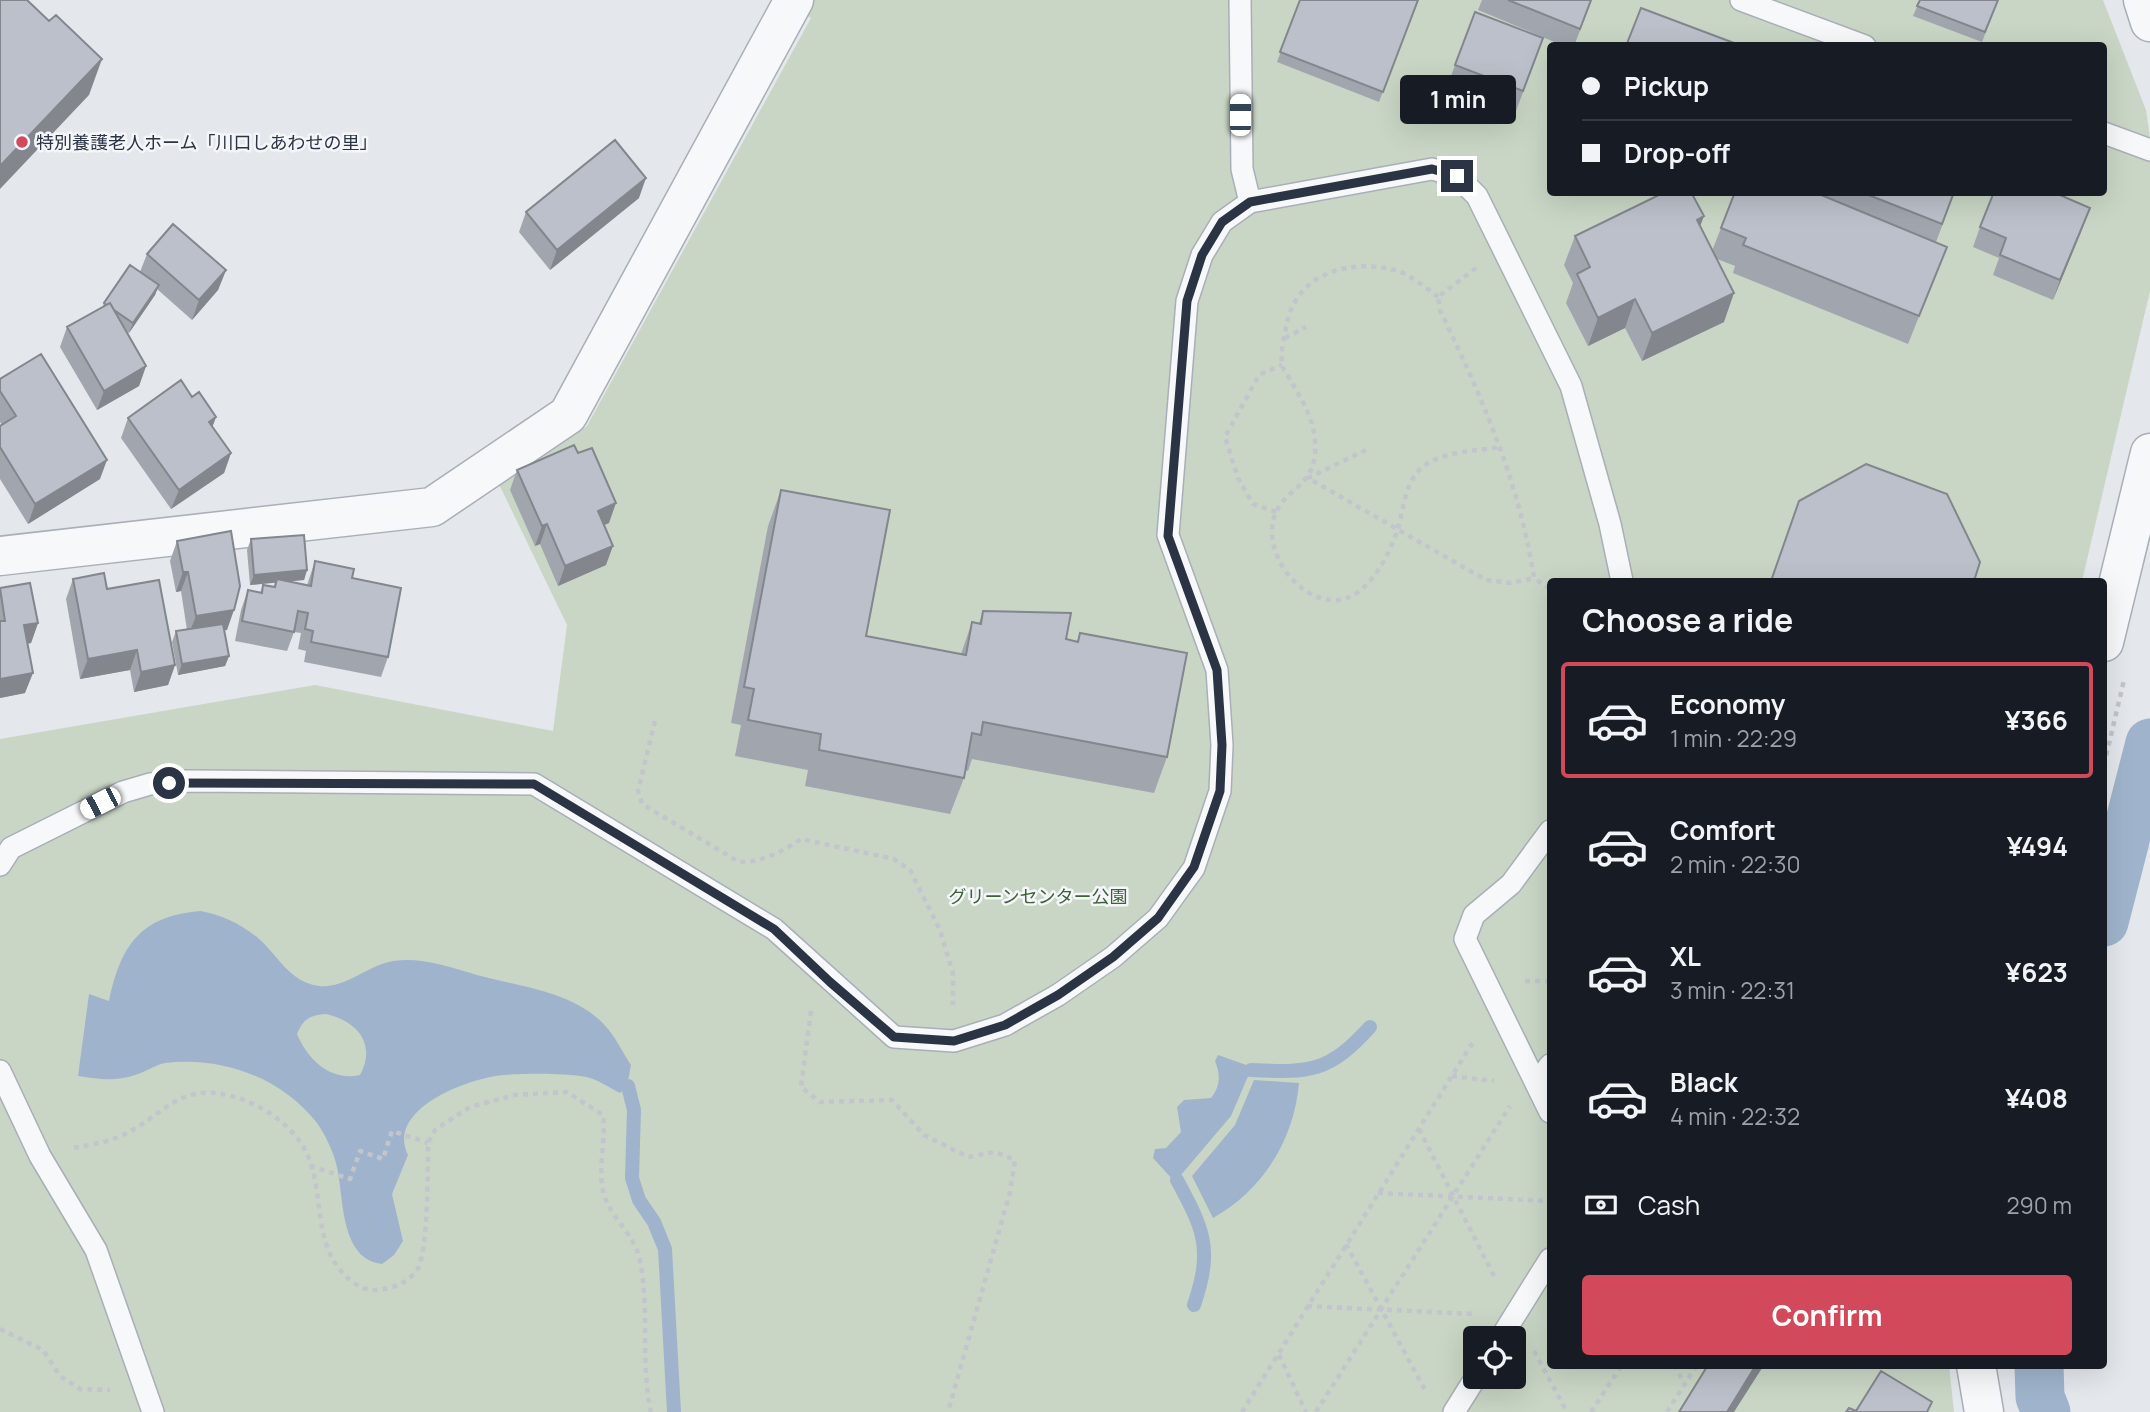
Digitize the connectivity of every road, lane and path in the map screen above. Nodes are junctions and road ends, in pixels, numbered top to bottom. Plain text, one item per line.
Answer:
1 (794, 0) edge
2 (1240, 0) edge
3 (1741, 0) edge
4 (1854, 42) edge
5 (2107, 134) edge
6 (2150, 150) edge
7 (1250, 202) junction
8 (1502, 247) junction
9 (1438, 297) junction
10 (1306, 327) dead end
11 (1284, 338) junction
12 (1282, 365) junction
13 (1501, 447) junction
14 (1366, 450) dead end
15 (2150, 453) edge
16 (1308, 478) junction
17 (1276, 512) junction
18 (1398, 530) junction
19 (0, 556) edge
20 (1534, 578) junction
21 (1621, 578) edge
22 (1547, 587) edge
23 (2107, 630) edge
24 (655, 722) dead end
25 (1547, 835) edge
26 (0, 865) edge
27 (1547, 981) edge
28 (802, 1002) dead end
29 (1497, 1004) junction
30 (954, 1041) junction
31 (1547, 1070) edge
32 (0, 1072) edge
33 (1452, 1076) junction
34 (1537, 1085) edge
35 (1547, 1106) edge
36 (1419, 1129) junction
37 (428, 1143) junction
38 (40, 1156) junction
39 (309, 1166) junction
40 (1377, 1193) junction
41 (1454, 1198) junction
42 (1547, 1201) edge
43 (1346, 1243) junction
44 (1547, 1264) edge
45 (1307, 1306) junction
46 (1381, 1310) junction
47 (1514, 1316) junction
48 (1508, 1326) edge
49 (0, 1329) edge
50 (1279, 1355) junction
51 (1619, 1369) edge
52 (1676, 1369) edge
53 (1695, 1369) edge
54 (1977, 1369) edge
55 (142, 1381) junction
56 (1685, 1385) junction
57 (1468, 1389) edge
58 (1431, 1401) dead end
59 (153, 1412) edge
60 (651, 1412) edge
61 (948, 1412) edge
62 (1242, 1412) edge
63 (1306, 1412) edge
64 (1316, 1412) edge
65 (1454, 1412) edge
66 (1567, 1412) edge
67 (1591, 1412) edge
68 (1667, 1412) edge
69 (1983, 1412) edge

1 - 19 street
2 - 7 lane
3 - 4 lane
5 - 6 lane
7 - 8 lane
7 - 30 lane
8 - 9 path
8 - 21 lane
9 - 11 path
9 - 13 path
10 - 11 path
11 - 12 path
12 - 16 path
12 - 17 path
13 - 18 path
13 - 20 path
14 - 16 path
15 - 23 street
16 - 17 path
16 - 18 path
17 - 18 path
18 - 20 path
20 - 22 path
24 - 30 path
25 - 29 lane
26 - 30 lane
27 - 29 path
28 - 61 path
29 - 33 path
29 - 34 lane
31 - 34 lane
32 - 38 lane
33 - 34 path
33 - 36 path
34 - 35 lane
34 - 41 path
36 - 40 path
36 - 41 path
37 - 39 path
37 - 39 path
37 - 60 path
38 - 39 path
38 - 55 lane
40 - 41 path
40 - 43 path
41 - 42 path
41 - 46 path
41 - 47 path
43 - 45 path
43 - 46 path
44 - 47 lane
45 - 46 path
45 - 50 path
46 - 47 path
46 - 58 path
46 - 64 path
47 - 48 lane
47 - 66 path
49 - 55 path
50 - 62 path
50 - 63 path
51 - 67 path
52 - 56 path
53 - 56 path
54 - 69 street
55 - 59 lane
56 - 68 path
57 - 65 lane

